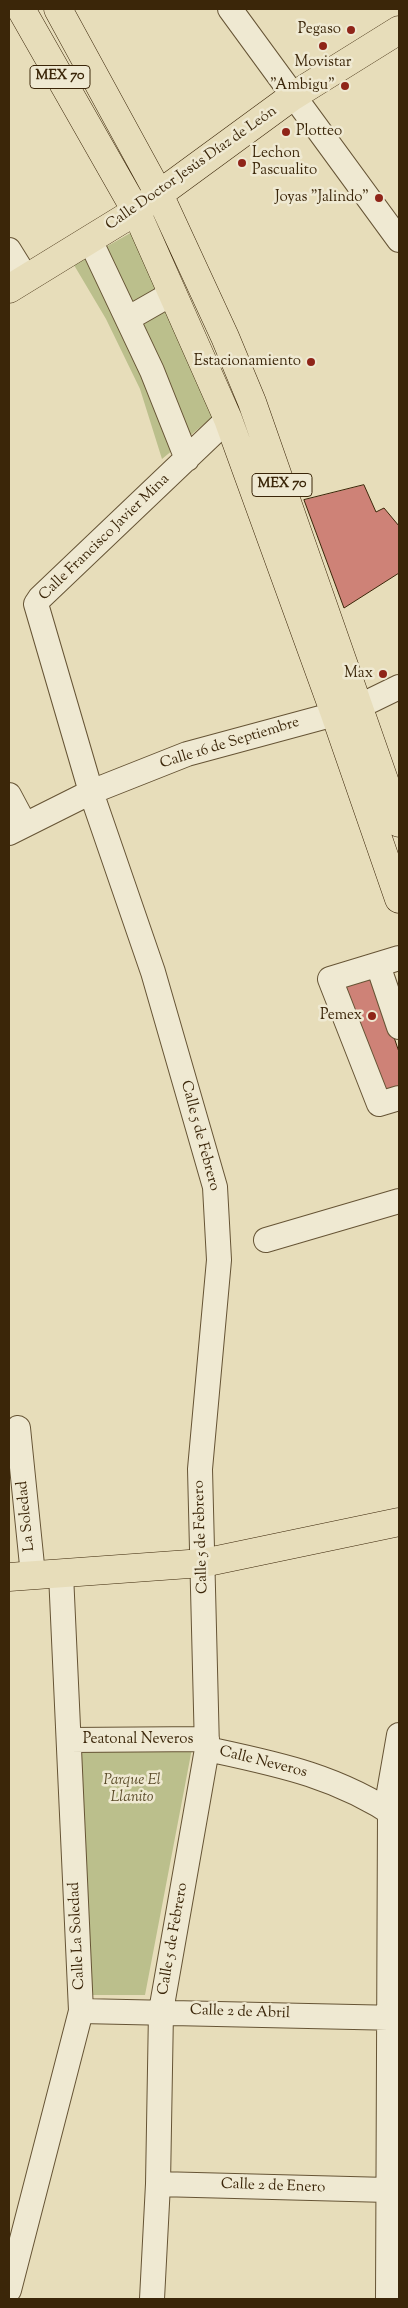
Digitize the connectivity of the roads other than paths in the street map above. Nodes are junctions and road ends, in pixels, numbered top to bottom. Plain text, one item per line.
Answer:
1 (21, 9) edge
2 (58, 9) edge
3 (230, 9) edge
4 (399, 30) edge
5 (293, 96) junction
6 (159, 194) junction
7 (136, 211) junction
8 (90, 240) junction
9 (399, 240) edge
10 (9, 250) edge
11 (18, 284) edge
12 (164, 298) dead end
13 (129, 318) junction
14 (228, 419) junction
15 (186, 459) junction
16 (399, 686) edge
17 (347, 710) junction
18 (91, 792) junction
19 (9, 795) edge
20 (399, 823) edge
21 (17, 829) edge
22 (399, 899) edge
23 (388, 962) edge
24 (399, 1027) edge
25 (399, 1098) edge
26 (399, 1201) edge
27 (266, 1240) dead end
28 (18, 1428) dead end
29 (399, 1522) edge
30 (203, 1563) junction
31 (61, 1574) junction
32 (21, 1576) edge
33 (399, 1735) edge
34 (69, 1740) junction
35 (207, 1744) junction
36 (395, 1815) edge
37 (81, 2011) junction
38 (161, 2011) junction
39 (394, 2018) edge
40 (158, 2184) junction
41 (388, 2190) junction
42 (9, 2290) edge
43 (152, 2299) edge
44 (388, 2299) edge

1 - 7 main road, MEX 70
2 - 6 main road, MEX 70
3 - 5 street
4 - 5 main road, Calle Doctor Jesús Díaz de León
5 - 6 main road, Calle Doctor Jesús Díaz de León
5 - 9 street
6 - 7 main road, Calle Doctor Jesús Díaz de León
6 - 17 main road, MEX 70
7 - 8 main road, Calle Doctor Jesús Díaz de León
7 - 14 main road, MEX 70
8 - 11 main road, Calle Doctor Jesús Díaz de León
8 - 13 street
10 - 11 street
12 - 13 street
13 - 15 street
14 - 15 street, Calle Francisco Javier Mina
14 - 17 main road, MEX 70
15 - 18 street, Calle Francisco Javier Mina
16 - 17 street, Calle 16 de Septiembre
17 - 18 street, Calle 16 de Septiembre
17 - 20 main road, MEX 70
17 - 22 main road, MEX 70
18 - 21 street, Calle 16 de Septiembre
18 - 30 street, Calle 5 de Febrero
19 - 21 street
23 - 24 street
23 - 25 street
26 - 27 street
28 - 32 street, La Soledad
29 - 30 main road
30 - 31 main road
30 - 35 street, Calle 5 de Febrero
31 - 32 main road
31 - 34 street, Calle La Soledad
33 - 36 street
34 - 35 street, Peatonal Neveros
34 - 37 street, Calle La Soledad
35 - 36 street, Calle Neveros
35 - 38 street, Calle 5 de Febrero
36 - 39 street
37 - 38 street, Calle 2 de Abril
37 - 42 street, Calle La Soledad
38 - 39 street, Calle 2 de Abril
38 - 40 street, Calle 5 de Febrero
39 - 41 street
40 - 41 street, Calle 2 de Enero
40 - 43 street, Calle 5 de Febrero
41 - 44 street

